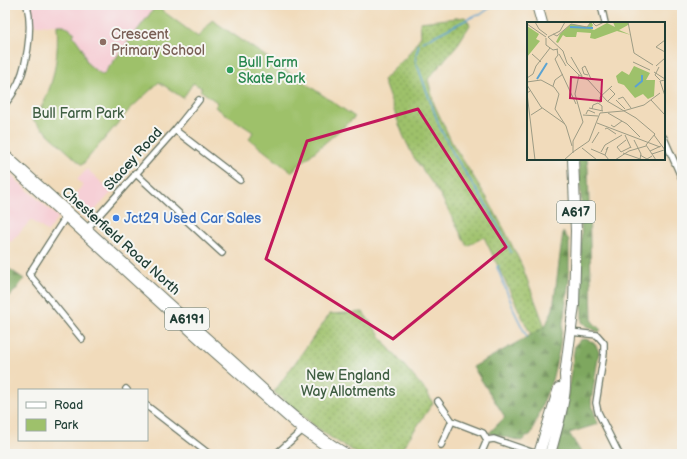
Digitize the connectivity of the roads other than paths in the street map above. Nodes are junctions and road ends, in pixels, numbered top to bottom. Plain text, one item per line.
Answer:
1 (27, 5) edge
2 (537, 5) edge
3 (601, 5) edge
4 (542, 22) edge
5 (605, 22) edge
6 (199, 100) dead end
7 (5, 104) edge
8 (175, 130) junction
9 (665, 140) edge
10 (5, 154) edge
11 (572, 160) edge
12 (6, 163) edge
13 (135, 173) junction
14 (682, 179) edge
15 (240, 180) dead end
16 (68, 214) junction
17 (85, 230) junction
18 (222, 253) dead end
19 (571, 332) junction
20 (82, 339) dead end
21 (564, 375) junction
22 (438, 401) dead end
23 (148, 407) edge
24 (452, 421) junction
25 (305, 428) junction
26 (487, 440) junction
27 (441, 445) dead end
28 (208, 454) edge
29 (276, 454) edge
30 (336, 454) edge
31 (348, 454) edge
32 (481, 454) edge
33 (538, 454) edge
34 (550, 454) edge
35 (619, 454) edge

1 - 7 street
2 - 4 highway
3 - 5 street
6 - 8 street, Stacey Road
8 - 13 street, Stacey Road
8 - 15 street
9 - 14 street
10 - 16 main road, Chesterfield Road North / A6191
11 - 19 highway, A617
12 - 16 main road, Chesterfield Road North / A6191
13 - 17 street, Stacey Road
13 - 18 street
16 - 17 main road, Chesterfield Road North / A6191
16 - 20 street
17 - 25 main road, Chesterfield Road North / A6191
19 - 21 highway, A617
19 - 35 street
21 - 33 highway, A617
21 - 34 highway, A617
22 - 24 street
23 - 28 street
24 - 26 street
24 - 27 street
25 - 29 street
25 - 30 main road, Chesterfield Road North / A6191
25 - 31 main road, Chesterfield Road North / A6191
26 - 32 street
26 - 33 street

